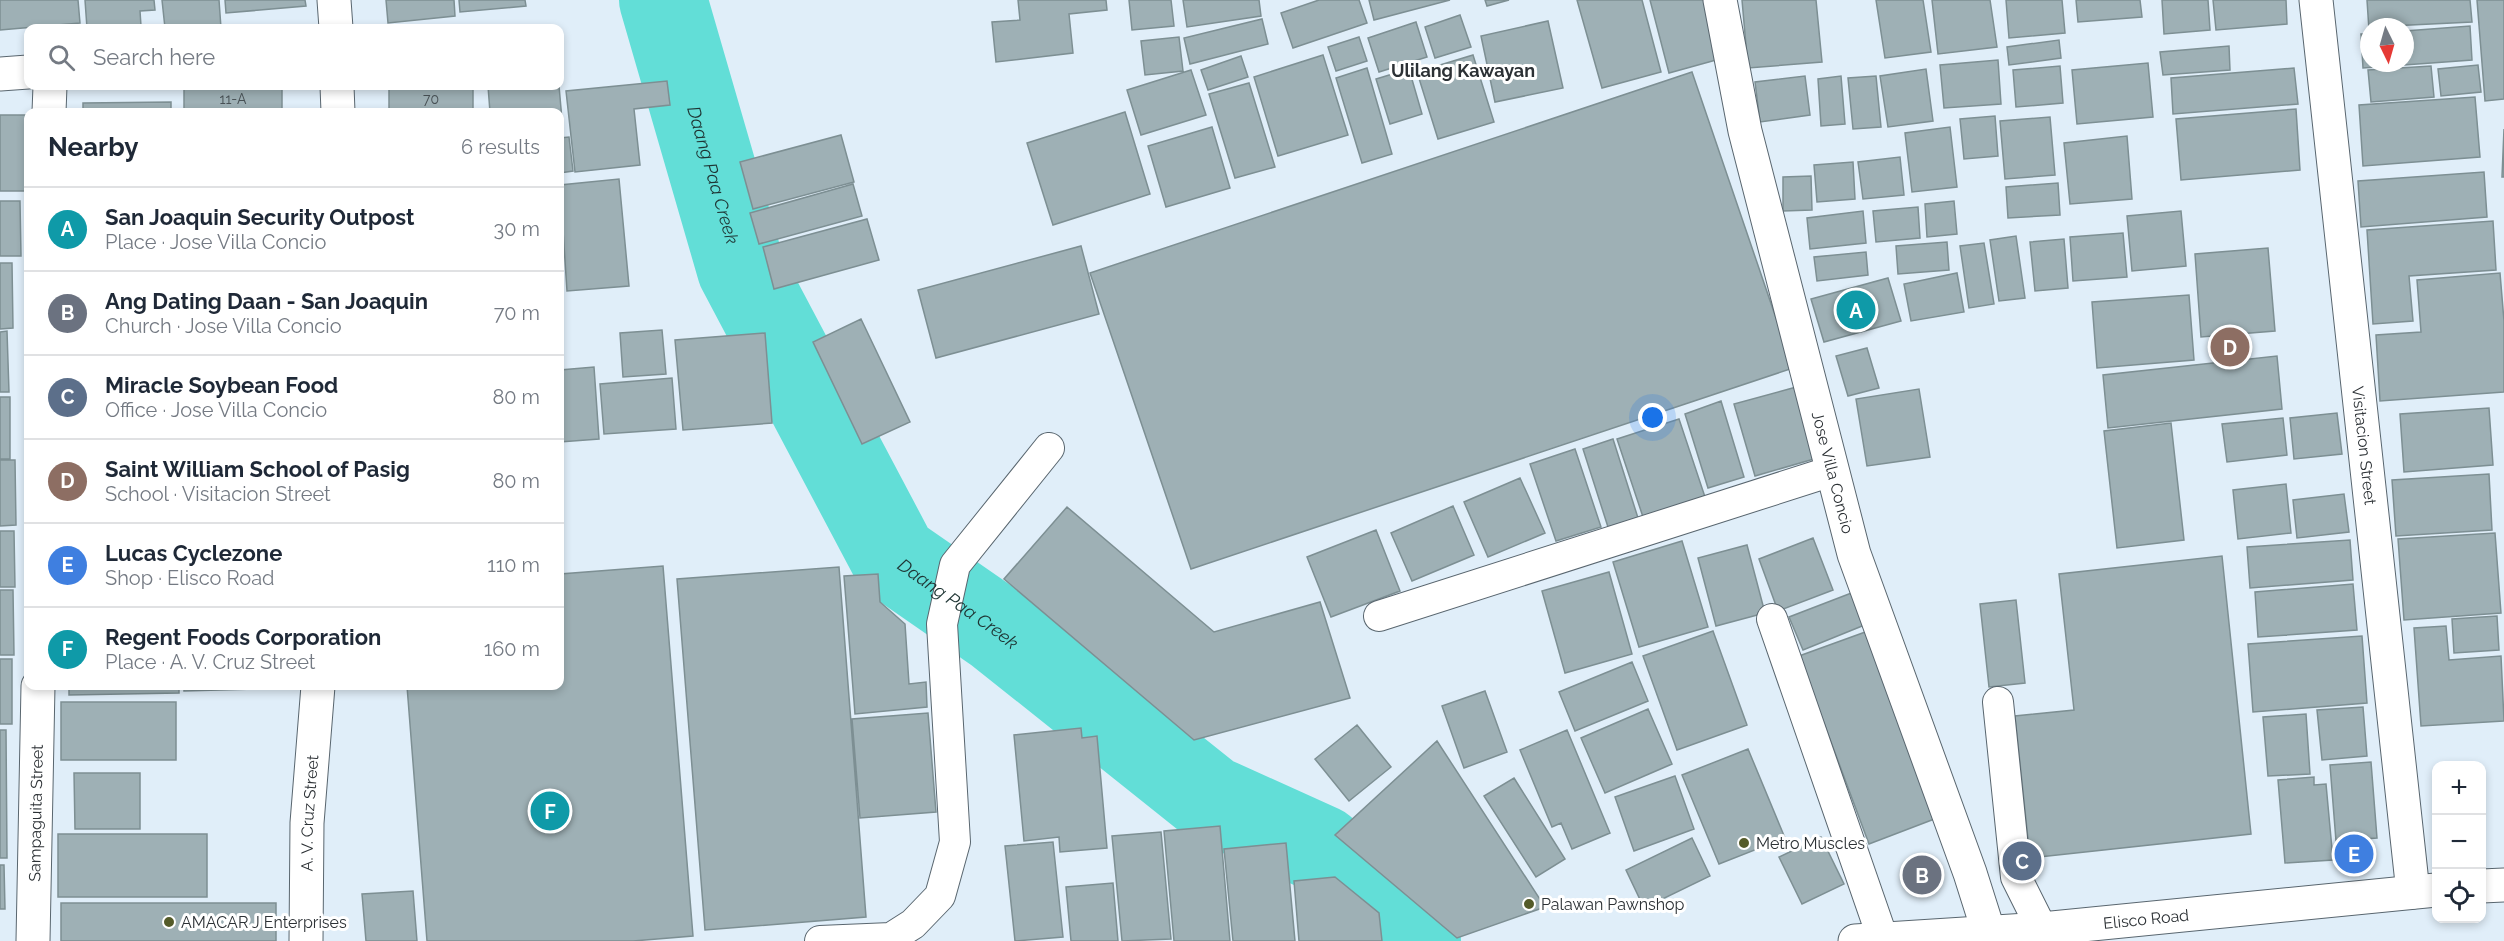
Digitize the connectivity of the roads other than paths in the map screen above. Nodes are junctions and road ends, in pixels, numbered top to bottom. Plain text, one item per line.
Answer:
1 (334, 0) edge
2 (1720, 0) edge
3 (2316, 0) edge
4 (336, 24) edge
5 (24, 72) edge
6 (0, 74) edge
7 (50, 90) edge
8 (338, 90) edge
9 (50, 108) edge
10 (338, 108) edge
11 (1049, 448) dead end
12 (1832, 471) junction
13 (1379, 616) dead end
14 (1772, 620) dead end
15 (38, 690) edge
16 (318, 690) edge
17 (1998, 702) dead end
18 (2504, 885) edge
19 (2486, 886) edge
20 (2424, 891) edge
21 (1989, 933) junction
22 (2035, 933) edge
23 (1869, 940) edge
24 (33, 941) edge
25 (306, 941) edge
26 (820, 941) edge

1 - 4 street
2 - 12 street, Jose Villa Concio
3 - 20 street, Visitacion Street
5 - 6 street
7 - 9 street
8 - 10 street
11 - 26 lane
12 - 13 lane
12 - 21 street, Jose Villa Concio
14 - 23 lane
15 - 24 street, Sampaguita Street
16 - 25 street, A. V. Cruz Street
17 - 22 lane
18 - 19 street
20 - 22 street, Elisco Road
21 - 22 street, Elisco Road
21 - 23 street, Elisco Road

